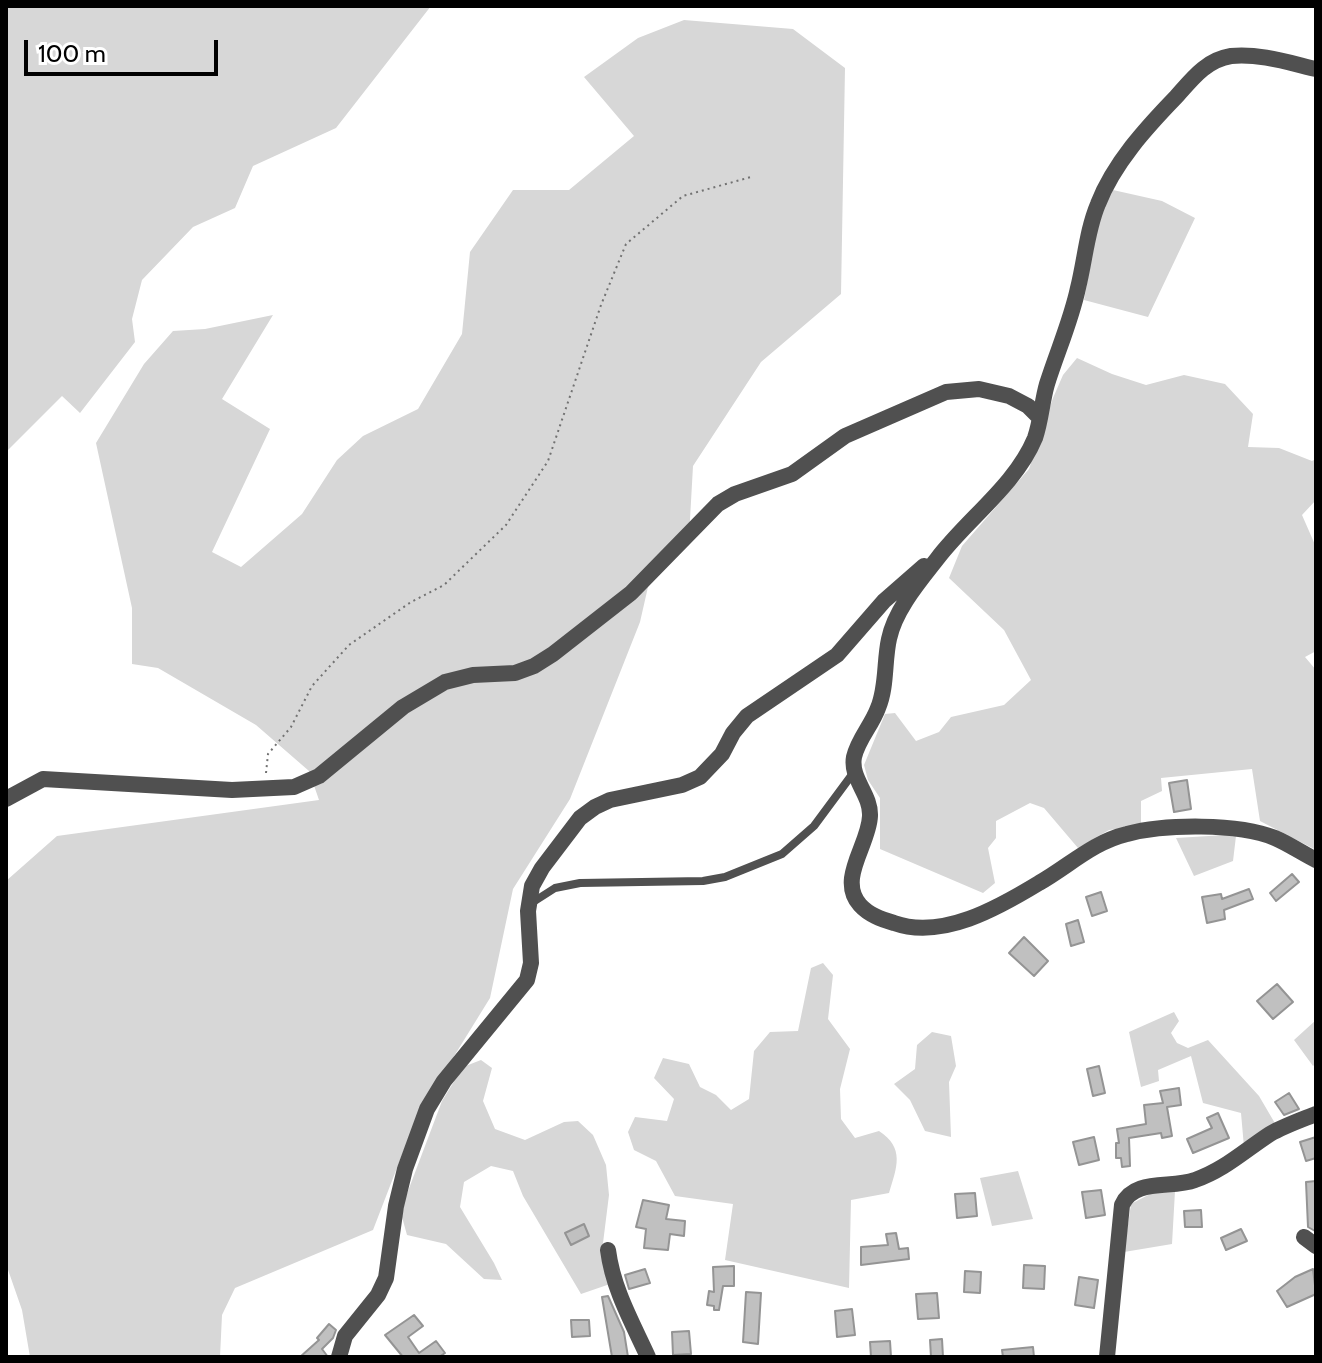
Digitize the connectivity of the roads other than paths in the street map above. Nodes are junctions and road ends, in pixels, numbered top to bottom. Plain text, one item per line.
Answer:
1 (1316, 69) edge
2 (1039, 417) junction
3 (938, 556) junction
4 (854, 772) junction
5 (6, 799) edge
6 (1316, 860) edge
7 (529, 905) junction
8 (1316, 1114) edge
9 (608, 1250) dead end
10 (339, 1357) edge
11 (648, 1357) edge
12 (1107, 1357) edge

1 - 2 street
2 - 3 street
2 - 5 street
3 - 4 street
3 - 7 street
4 - 6 street
4 - 7 lane
7 - 10 street
8 - 12 street
9 - 11 street

